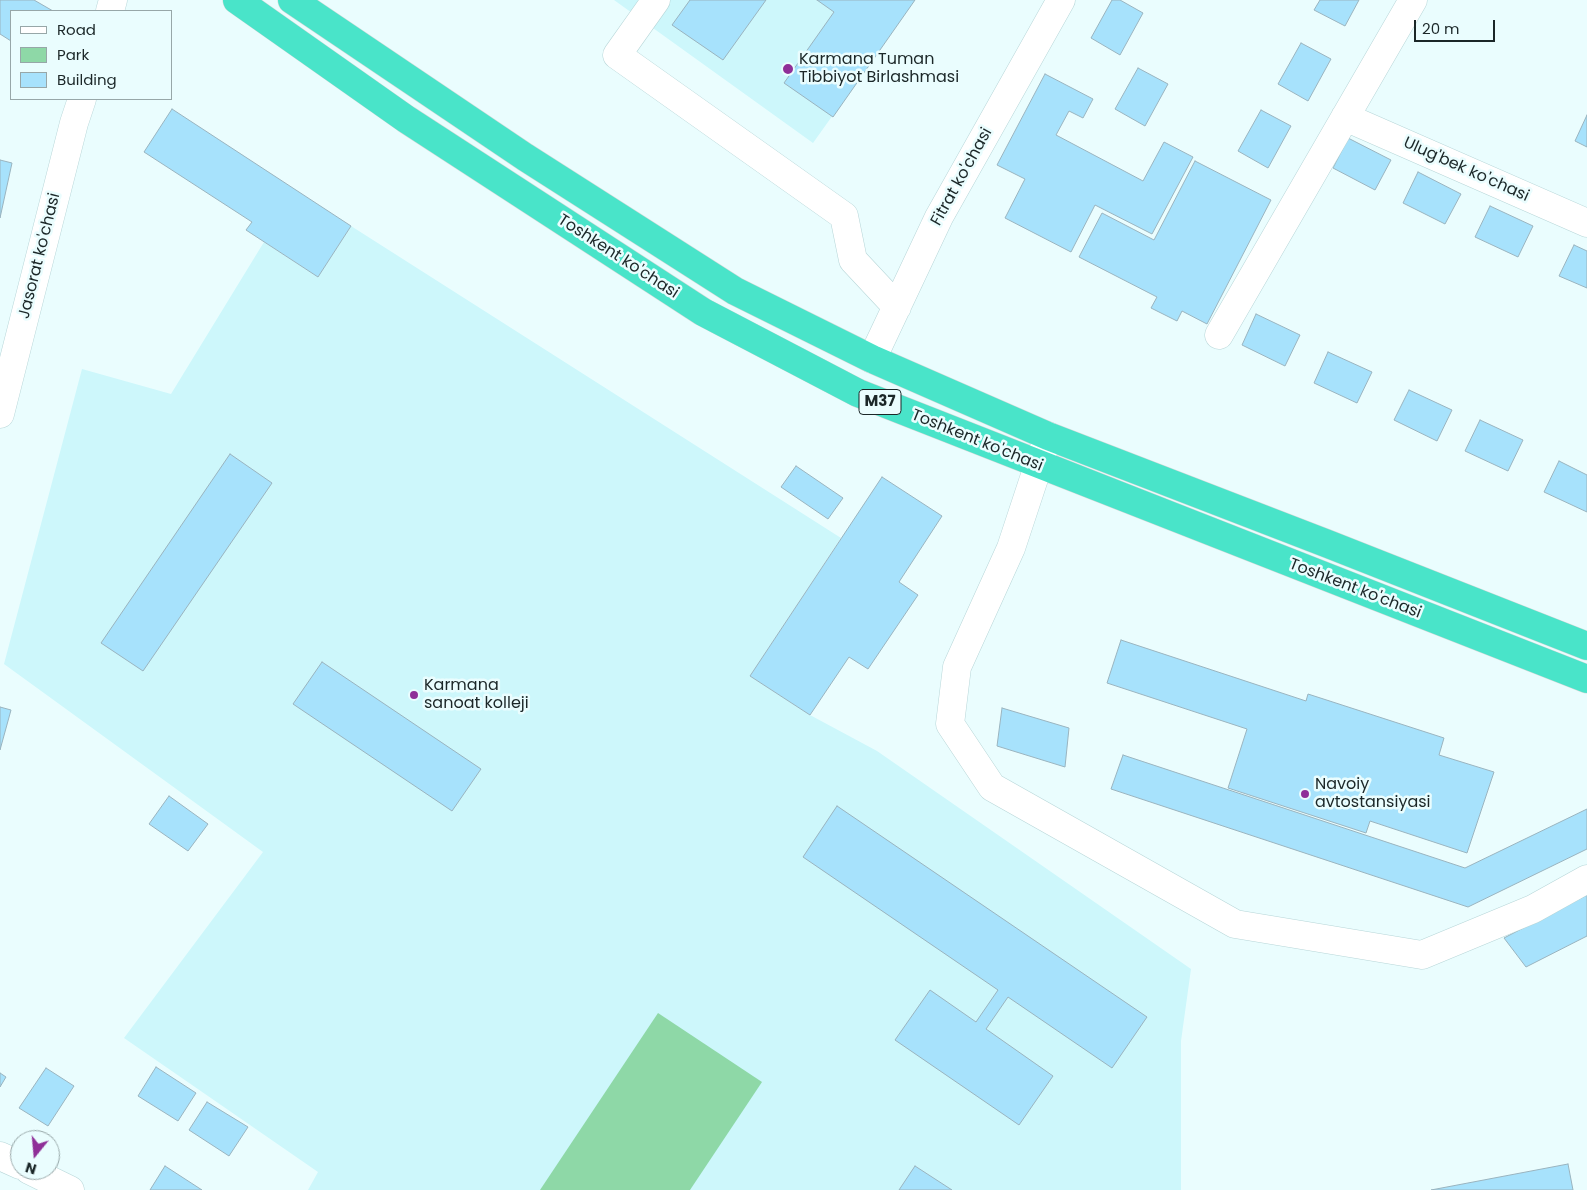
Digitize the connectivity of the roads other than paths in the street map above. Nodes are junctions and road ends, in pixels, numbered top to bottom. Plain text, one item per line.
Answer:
1 (237, 0) edge
2 (292, 0) edge
3 (656, 0) edge
4 (1061, 0) edge
5 (1413, 0) edge
6 (82, 100) edge
7 (1345, 116) junction
8 (1587, 223) edge
9 (896, 307) junction
10 (1219, 335) dead end
11 (872, 359) junction
12 (0, 414) edge
13 (1048, 436) junction
14 (1037, 465) junction
15 (1587, 646) edge
16 (1587, 679) edge
17 (1587, 879) edge
18 (50, 1180) edge
19 (70, 1190) edge

1 - 14 highway, Toshkent ko'chasi / M37
2 - 11 highway, Toshkent ko'chasi / M37
3 - 9 street
4 - 9 street, Fitrat ko'chasi
5 - 7 street
6 - 12 street, Jasorat ko'chasi
7 - 8 street, Ulug'bek ko'chasi
7 - 10 street
9 - 11 street, Fitrat ko'chasi
11 - 13 highway, Toshkent ko'chasi / M37
13 - 14 street
13 - 15 highway, Toshkent ko'chasi / M37
14 - 16 highway, Toshkent ko'chasi / M37
14 - 17 street
18 - 19 street

